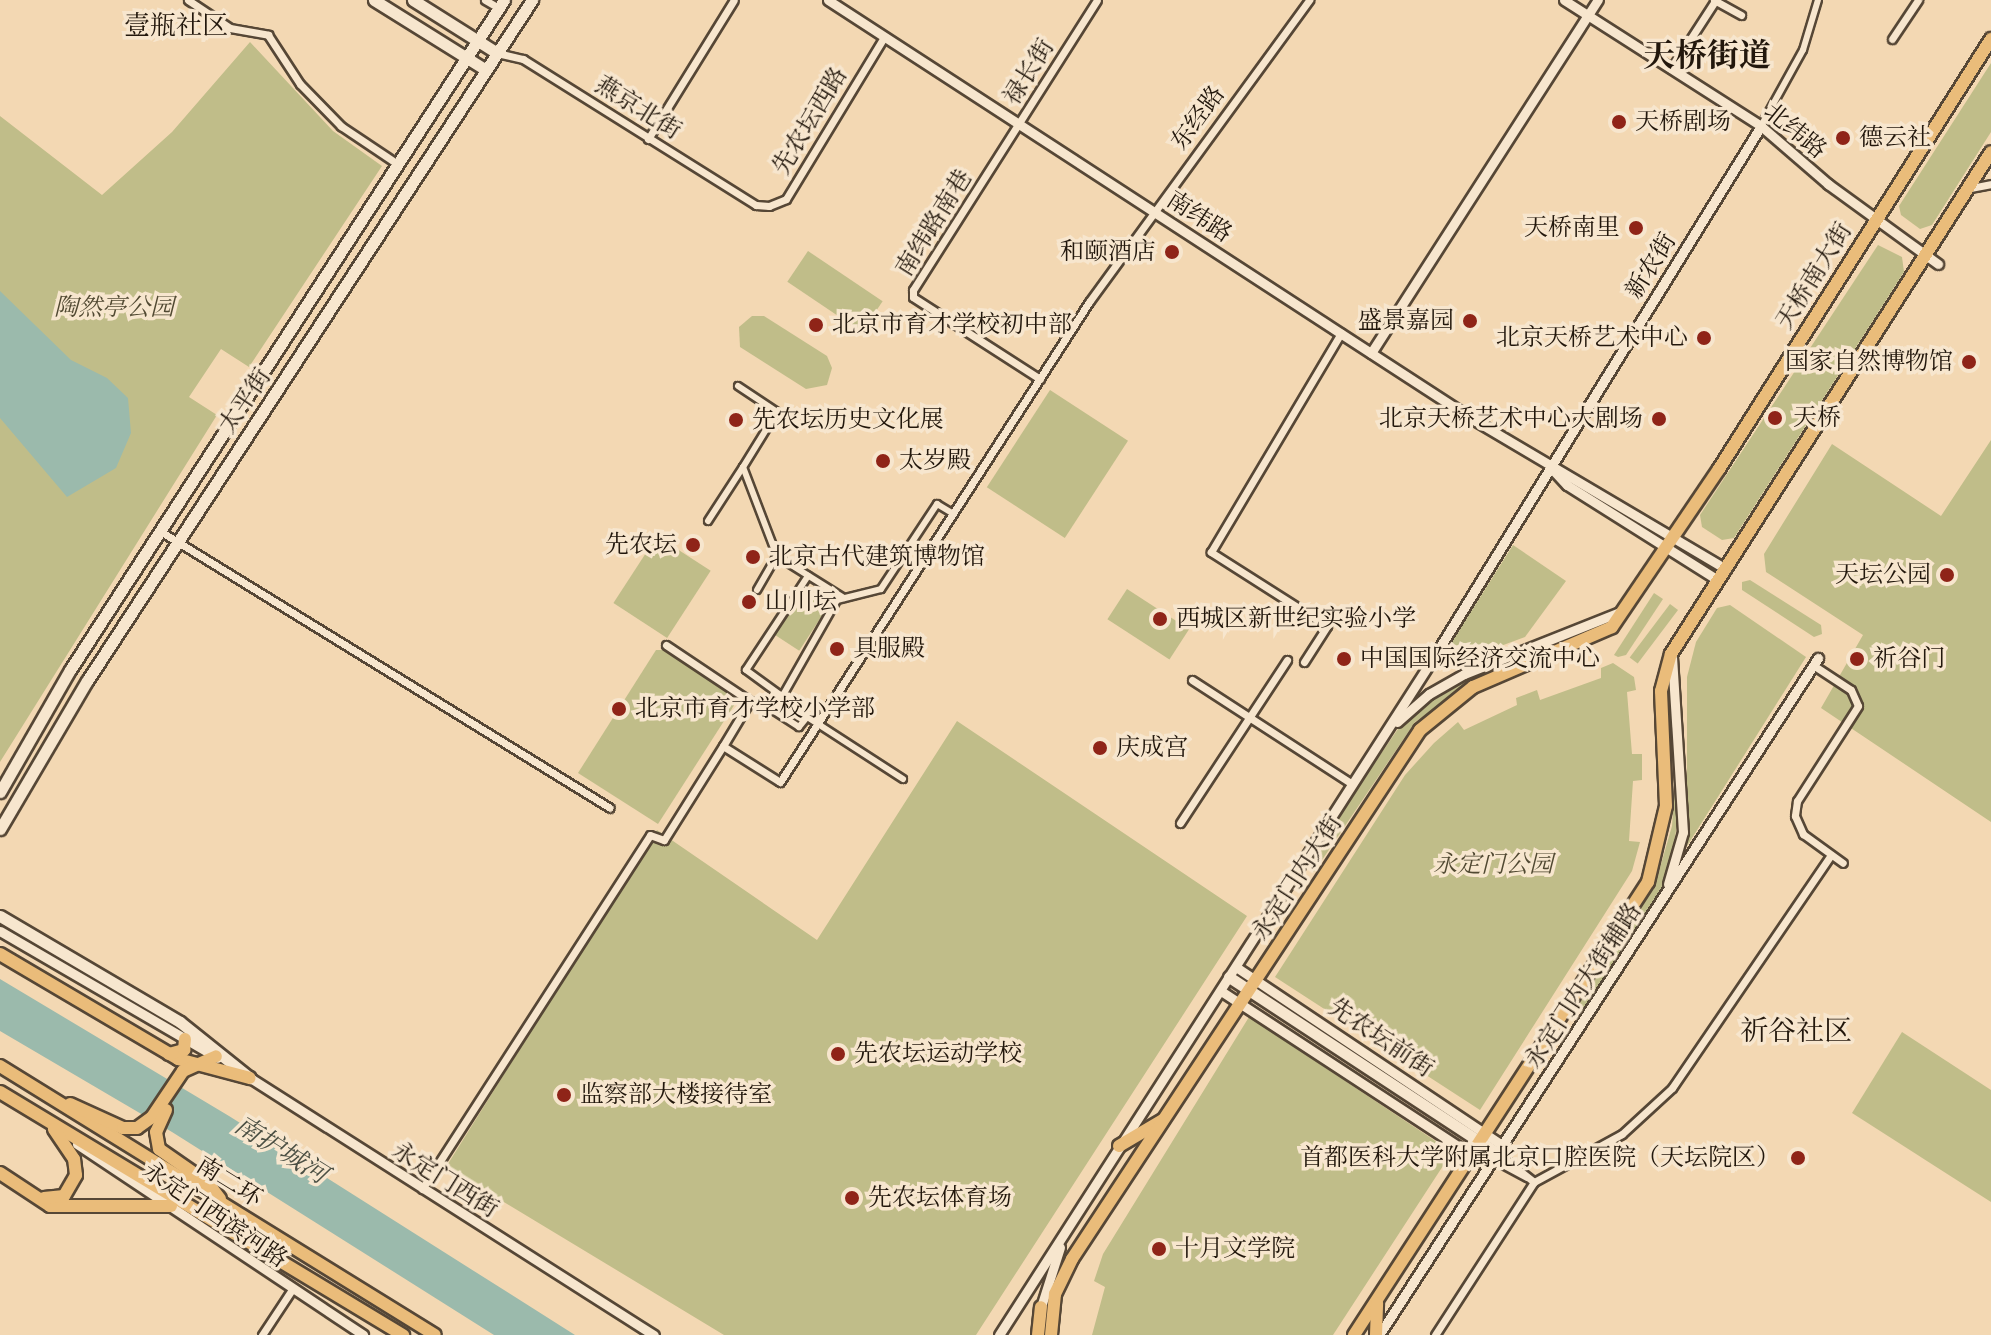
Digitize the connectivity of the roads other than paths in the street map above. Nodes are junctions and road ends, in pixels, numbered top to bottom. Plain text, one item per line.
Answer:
1 (188, 0) edge
2 (374, 0) edge
3 (413, 0) edge
4 (485, 0) edge
5 (532, 0) edge
6 (734, 0) edge
7 (828, 0) edge
8 (1097, 0) edge
9 (1309, 0) edge
10 (1564, 0) edge
11 (1598, 0) edge
12 (1715, 0) edge
13 (1818, 0) edge
14 (1918, 0) edge
15 (501, 4) edge
16 (1588, 15) junction
17 (1741, 15) dead end
18 (884, 37) junction
19 (1892, 39) dead end
20 (1991, 39) edge
21 (477, 40) junction
22 (497, 53) junction
23 (466, 57) junction
24 (1671, 69) junction
25 (486, 70) junction
26 (1020, 124) junction
27 (1761, 126) junction
28 (648, 139) junction
29 (1991, 152) edge
30 (396, 163) junction
31 (1991, 184) edge
32 (1966, 192) junction
33 (756, 205) joint
34 (1154, 211) junction
35 (1874, 220) junction
36 (1926, 257) junction
37 (1938, 264) dead end
38 (1341, 333) junction
39 (1371, 353) junction
40 (1040, 379) junction
41 (738, 386) dead end
42 (743, 467) junction
43 (1549, 467) junction
44 (952, 513) junction
45 (708, 521) dead end
46 (160, 531) junction
47 (1670, 541) junction
48 (177, 542) junction
49 (777, 556) junction
50 (1722, 575) junction
51 (808, 576) junction
52 (757, 590) dead end
53 (844, 598) junction
54 (1623, 610) junction
55 (666, 645) dead end
56 (1671, 654) junction
57 (1435, 655) junction
58 (1287, 660) dead end
59 (1815, 661) joint
60 (1304, 662) dead end
61 (1485, 665) junction
62 (1192, 680) dead end
63 (783, 697) junction
64 (1250, 718) junction
65 (817, 724) junction
66 (1381, 740) junction
67 (723, 746) junction
68 (903, 779) dead end
69 (1352, 784) junction
70 (0, 792) edge
71 (610, 808) dead end
72 (1180, 823) dead end
73 (0, 829) edge
74 (1831, 855) junction
75 (1843, 863) dead end
76 (1657, 909) junction
77 (0, 916) edge
78 (0, 931) edge
79 (0, 954) edge
80 (1228, 980) junction
81 (1247, 992) junction
82 (185, 1039) junction
83 (166, 1053) junction
84 (214, 1062) junction
85 (194, 1063) junction
86 (0, 1066) edge
87 (180, 1077) junction
88 (250, 1078) junction
89 (0, 1092) edge
90 (59, 1101) junction
91 (1166, 1118) junction
92 (49, 1122) junction
93 (1119, 1146) junction
94 (1480, 1146) junction
95 (1495, 1156) junction
96 (0, 1173) edge
97 (1534, 1182) junction
98 (422, 1189) junction
99 (33, 1196) junction
100 (224, 1204) junction
101 (171, 1206) junction
102 (1064, 1233) junction
103 (291, 1291) junction
104 (1378, 1300) junction
105 (1041, 1307) joint
106 (262, 1335) edge
107 (363, 1335) edge
108 (403, 1335) edge
109 (435, 1335) edge
110 (654, 1335) edge
111 (999, 1335) edge
112 (1035, 1335) edge
113 (1051, 1335) edge
114 (1354, 1335) edge
115 (1378, 1335) edge
116 (1435, 1335) edge

1 - 30 street
2 - 23 main road
3 - 21 main road
4 - 15 street
5 - 22 main road, 太平街
6 - 28 street
7 - 18 street, 南纬路
8 - 26 street, 禄长街
9 - 34 street, 东经路
10 - 16 street, 北纬路
11 - 16 street
12 - 17 street
12 - 24 street
13 - 27 street
14 - 19 street
15 - 21 main road, 太平街
16 - 24 street, 北纬路
16 - 39 street
18 - 26 street, 南纬路
18 - 33 street, 先农坛西路
20 - 35 main road, 天桥南大街
21 - 22 main road
21 - 23 main road, 太平街
22 - 25 main road, 太平街
22 - 28 street, 燕京北街
23 - 25 main road
23 - 30 main road, 太平街
24 - 27 street, 北纬路
25 - 48 main road, 太平街
26 - 34 street, 南纬路
26 - 40 street, 南纬路南巷
27 - 35 street, 北纬路
27 - 43 street, 新农街
28 - 33 street, 燕京北街
29 - 32 main road
30 - 46 main road, 太平街
31 - 32 street
32 - 36 main road
34 - 38 street, 南纬路
34 - 40 street, 东经路
35 - 36 street, 北纬路
35 - 47 main road, 天桥南大街
36 - 37 street, 北纬路
36 - 50 main road
38 - 39 street, 南纬路
38 - 60 street
39 - 43 street, 南纬路
40 - 44 street, 东经路
41 - 42 street
42 - 45 street
42 - 49 street
43 - 47 street, 南纬路
43 - 57 street
44 - 53 street
44 - 65 street, 东经路
46 - 48 street
46 - 70 main road, 太平街
47 - 50 street, 南纬路
47 - 54 main road, 永定门内大街
48 - 71 street
48 - 73 main road, 太平街
49 - 51 street
49 - 52 street
50 - 56 main road
51 - 53 street
51 - 63 street
53 - 63 street
54 - 61 street
54 - 81 main road, 永定门内大街
55 - 67 street
56 - 76 street
56 - 94 main road
57 - 61 street
57 - 66 street
58 - 64 street
59 - 74 street
59 - 76 street, 永定门内大街辅路
61 - 66 street
62 - 64 street
63 - 65 street
64 - 69 street
64 - 72 street
65 - 67 street, 东经路
65 - 68 street
66 - 69 street
67 - 98 street
69 - 80 street
74 - 75 street
74 - 97 street
76 - 95 street, 永定门内大街辅路
77 - 88 main road
78 - 82 street
79 - 83 main road
80 - 81 main road, 先农坛前街
80 - 93 street
81 - 91 main road, 永定门内大街
81 - 94 main road, 先农坛前街
82 - 83 main road
82 - 84 street
83 - 85 main road
83 - 87 main road
84 - 85 main road
84 - 87 main road
84 - 88 main road
85 - 87 main road
86 - 90 main road, 南二环
87 - 90 main road
87 - 100 main road
88 - 98 street, 永定门西街
89 - 92 main road, 南二环
90 - 100 main road, 南二环
91 - 93 main road
91 - 113 main road, 永定门内大街
92 - 99 main road
92 - 101 street, 永定门西滨河路
92 - 108 main road, 南二环
93 - 102 street
94 - 95 main road, 先农坛前街
94 - 104 main road
95 - 97 street
95 - 115 street, 永定门内大街辅路
96 - 99 main road
97 - 116 street
98 - 110 street, 永定门西街
99 - 101 main road
100 - 109 main road, 南二环
101 - 103 street, 永定门西滨河路
102 - 105 street
102 - 111 street
103 - 106 street
103 - 107 street, 永定门西滨河路
104 - 114 main road
104 - 115 main road
105 - 112 main road

